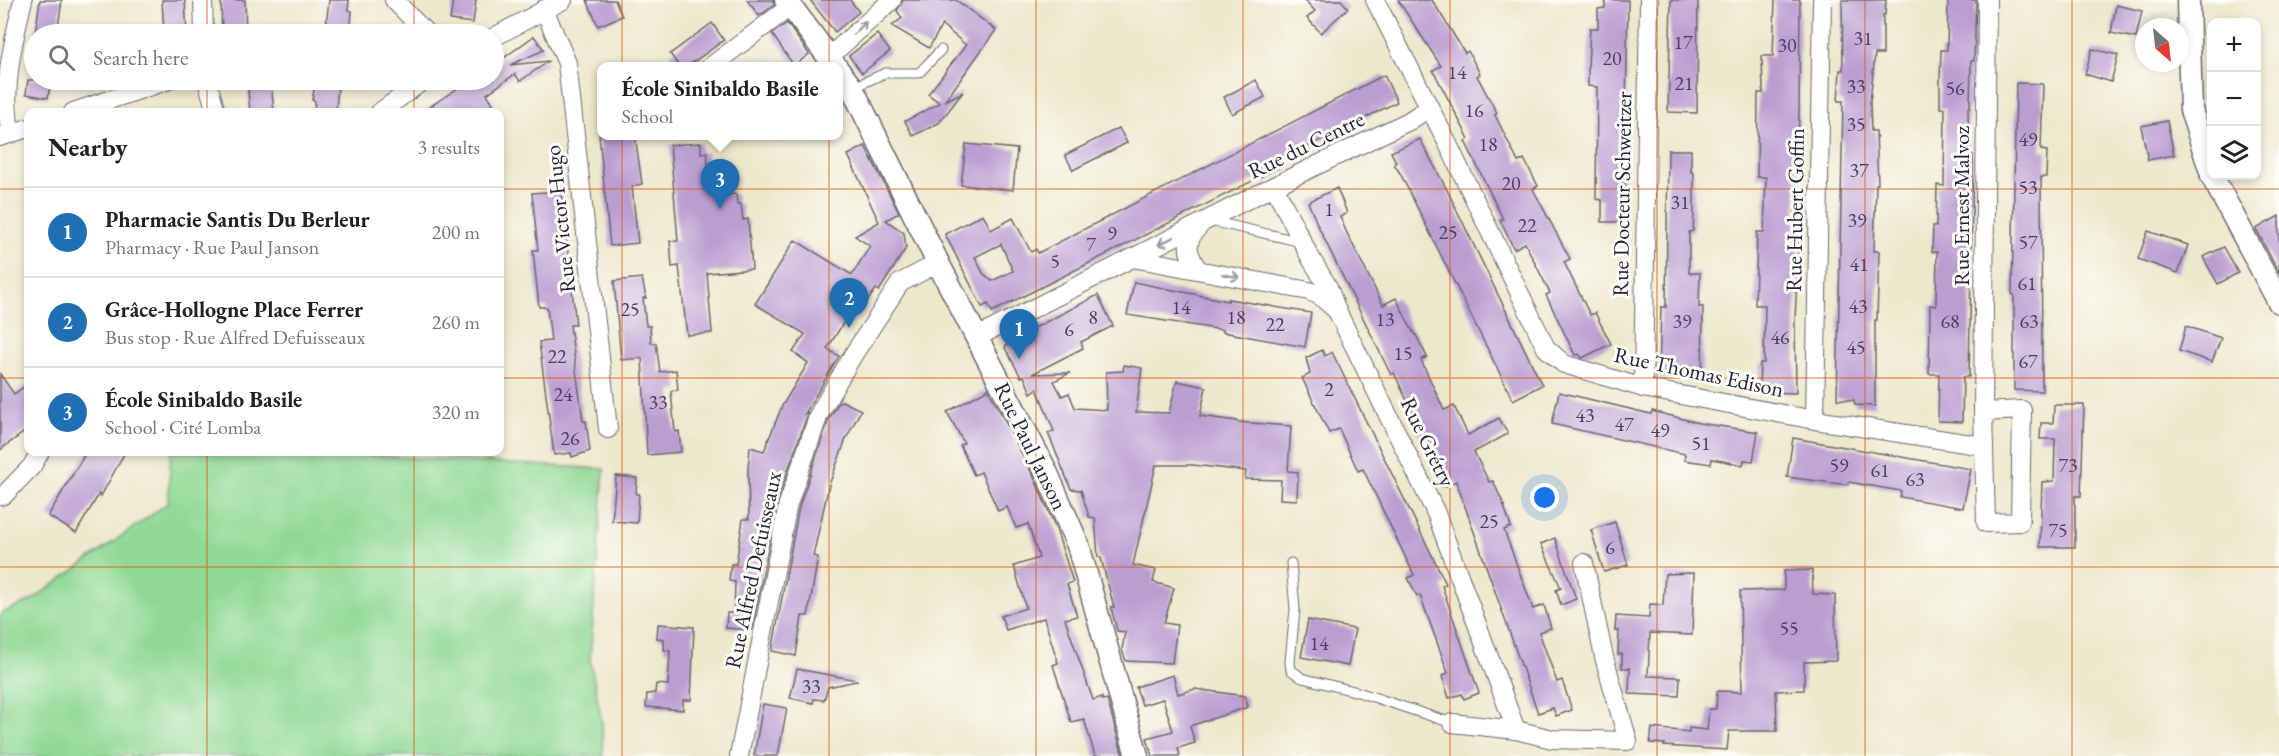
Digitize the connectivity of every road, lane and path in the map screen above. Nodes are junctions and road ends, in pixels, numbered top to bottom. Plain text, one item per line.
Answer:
1 (23, 0) edge
2 (203, 0) edge
3 (394, 0) edge
4 (564, 0) edge
5 (892, 0) edge
6 (1375, 0) edge
7 (1649, 0) edge
8 (1822, 0) edge
9 (1987, 0) edge
10 (2188, 0) edge
11 (788, 3) edge
12 (544, 9) junction
13 (204, 24) edge
14 (417, 24) edge
15 (504, 31) edge
16 (941, 50) dead end
17 (721, 62) edge
18 (832, 62) edge
19 (836, 62) edge
20 (843, 76) edge
21 (852, 88) junction
22 (139, 90) edge
23 (210, 90) edge
24 (411, 90) edge
25 (85, 108) edge
26 (215, 108) edge
27 (389, 108) edge
28 (1429, 108) junction
29 (24, 129) edge
30 (5, 136) edge
31 (2207, 160) edge
32 (2215, 180) edge
33 (1274, 186) junction
34 (1205, 221) junction
35 (1303, 245) junction
36 (1132, 258) junction
37 (938, 263) junction
38 (1198, 270) junction
39 (1285, 286) junction
40 (2279, 302) edge
41 (1337, 311) junction
42 (977, 337) junction
43 (1643, 388) junction
44 (1983, 412) junction
45 (1815, 420) junction
46 (608, 429) dead end
47 (1984, 446) junction
48 (38, 456) edge
49 (0, 496) edge
50 (1584, 562) dead end
51 (1291, 563) dead end
52 (1452, 723) joint
53 (1516, 730) junction
54 (1555, 748) edge
55 (740, 756) edge
56 (1137, 756) edge

1 - 30 street
2 - 13 street
3 - 14 street
4 - 12 street
19 -> 5 street
6 - 28 street, Rue Thomas Edison
7 - 43 street, Rue Docteur Schweitzer
8 - 45 street, Rue Hubert Goffin
9 - 44 street, Rue Ernest Malvoz
10 - 31 street
11 - 17 street
11 - 18 street, Rue Paul Janson
12 - 15 street
12 - 46 street, Rue Victor Hugo
16 - 21 lane
20 - 21 street, Rue Paul Janson
21 - 37 street, Rue Paul Janson
22 - 25 street
23 - 26 street
24 - 27 street
28 - 33 street, Rue du Centre
28 - 43 street, Rue Thomas Edison
29 - 30 street
32 - 40 street
33 - 34 street, Rue du Centre
33 - 35 street, Rue Grétry
34 - 35 lane
34 -> 36 street, Rue du Centre
34 - 38 street
35 - 39 street
35 - 41 street, Rue Grétry
36 - 38 street
36 - 42 street, Rue du Centre
37 - 42 street, Rue Paul Janson
37 - 55 street, Rue Alfred Defuisseaux
38 -> 39 street
39 - 41 street
41 - 53 street, Rue Grétry
42 - 56 street, Rue Paul Janson
43 - 45 street, Rue Thomas Edison
44 - 47 street, Rue Ernest Malvoz
44 - 47 street, Rue Ernest Malvoz
45 - 47 street, Rue Thomas Edison
48 - 49 street
50 - 54 street
51 - 52 lane
52 - 53 street
53 - 54 street

